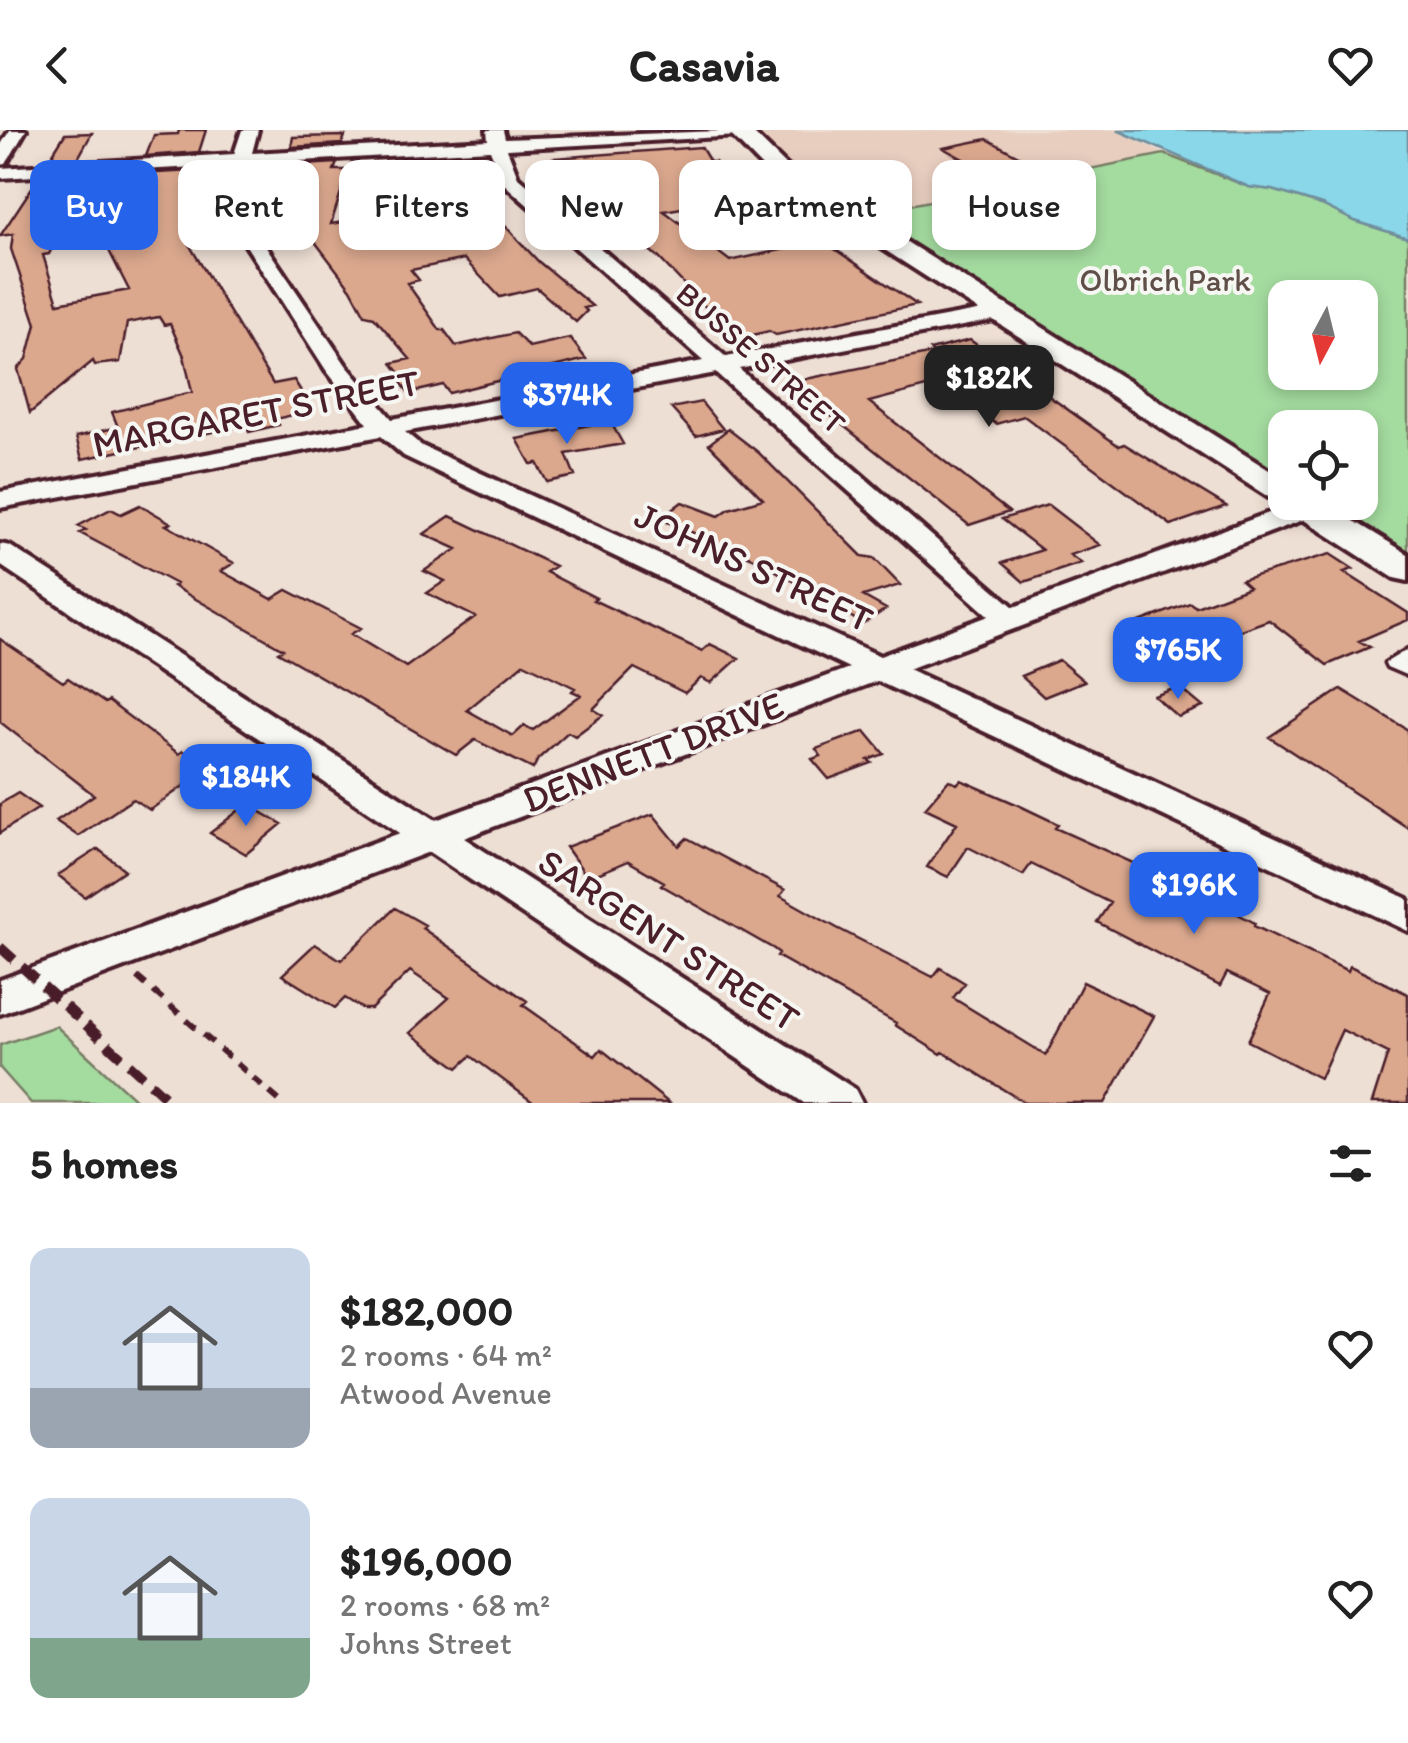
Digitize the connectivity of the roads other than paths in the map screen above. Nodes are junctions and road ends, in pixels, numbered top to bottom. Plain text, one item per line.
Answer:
1 (18, 130) edge
2 (738, 131) edge
3 (496, 137) edge
4 (247, 144) edge
5 (0, 160) edge
6 (0, 173) edge
7 (999, 313) junction
8 (719, 367) junction
9 (386, 428) junction
10 (1268, 484) edge
11 (0, 500) edge
12 (1268, 513) edge
13 (1326, 520) edge
14 (0, 552) edge
15 (1408, 570) edge
16 (1010, 619) junction
17 (1408, 654) edge
18 (876, 668) junction
19 (1408, 672) edge
20 (432, 836) junction
21 (1408, 916) edge
22 (0, 996) edge
23 (840, 1103) edge

1 - 5 street
2 - 3 street
2 - 7 street
3 - 4 street
3 - 8 street, BUSSE STREET
4 - 6 street
4 - 9 street, JOHNS STREET
7 - 8 street, MARGARET STREET
7 - 10 street
8 - 9 street, MARGARET STREET
8 - 16 street, BUSSE STREET
9 - 11 street, MARGARET STREET
9 - 18 street, JOHNS STREET
12 - 16 street, DENNETT DRIVE
13 - 15 street
14 - 20 street, SARGENT STREET
16 - 18 street, DENNETT DRIVE
17 - 19 lane
18 - 20 street, DENNETT DRIVE
18 - 21 street, JOHNS STREET
20 - 22 street, DENNETT DRIVE
20 - 23 street, SARGENT STREET

